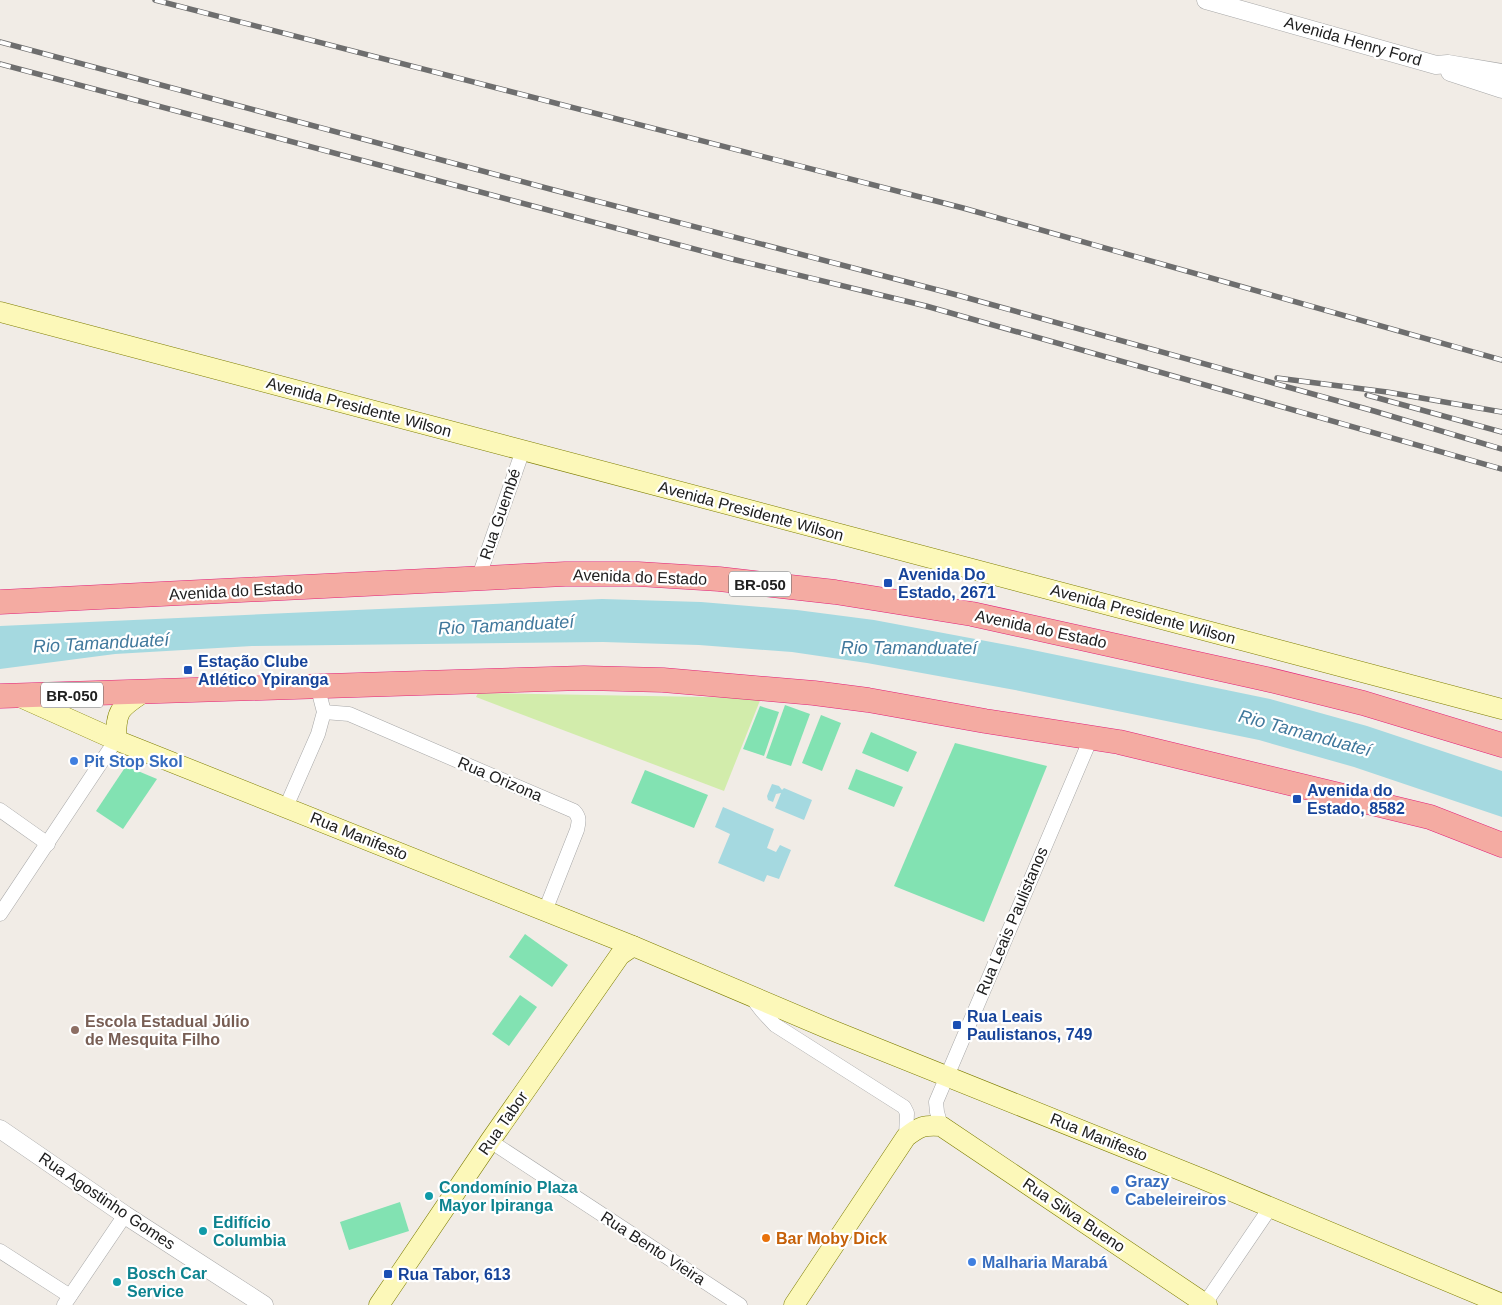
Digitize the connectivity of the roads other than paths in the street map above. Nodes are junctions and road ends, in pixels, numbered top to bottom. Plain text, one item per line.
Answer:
1 (1206, 0) edge
2 (1436, 65) junction
3 (1502, 73) edge
4 (1502, 89) edge
5 (0, 312) edge
6 (522, 450) junction
7 (478, 579) junction
8 (0, 602) edge
9 (317, 685) junction
10 (144, 692) junction
11 (10, 696) edge
12 (1502, 709) edge
13 (324, 712) junction
14 (1090, 738) junction
15 (116, 740) junction
16 (1502, 745) edge
17 (286, 807) junction
18 (0, 810) edge
19 (48, 844) junction
20 (1502, 845) edge
21 (544, 911) junction
22 (0, 914) edge
23 (602, 934) junction
24 (633, 946) junction
25 (617, 959) junction
26 (750, 996) junction
27 (948, 1076) junction
28 (941, 1126) junction
29 (0, 1129) edge
30 (906, 1137) junction
31 (490, 1141) junction
32 (1270, 1208) junction
33 (125, 1215) junction
34 (0, 1251) edge
35 (67, 1300) edge
36 (1502, 1304) edge
37 (264, 1305) edge
38 (379, 1305) edge
39 (740, 1305) edge
40 (794, 1305) edge
41 (1205, 1305) edge

1 - 2 street, Avenida Henry Ford
2 - 3 street, Avenida Henry Ford
2 - 4 street
5 - 6 main road, Avenida Presidente Wilson
6 - 7 street, Rua Guembé
6 - 12 main road, Avenida Presidente Wilson
7 - 8 highway, Avenida do Estado / BR-050
7 - 16 highway, Avenida do Estado / BR-050
9 - 10 highway, BR-050
9 - 13 street
9 - 14 highway, BR-050
10 - 11 highway, BR-050
10 - 15 main road
11 - 15 main road, Rua Manifesto
13 - 17 street
13 - 21 street, Rua Orizona
14 - 20 highway, BR-050
14 - 27 street, Rua Leais Paulistanos
15 - 17 main road, Rua Manifesto
15 - 19 street
17 - 21 main road, Rua Manifesto
18 - 19 street
19 - 22 street
21 - 23 main road, Rua Manifesto
23 - 24 main road, Rua Manifesto
23 - 25 main road
24 - 25 main road, Rua Tabor
24 - 26 main road, Rua Manifesto
25 - 31 main road, Rua Tabor
26 - 27 main road, Rua Manifesto
26 - 30 street, Rua Manifesto
27 - 28 street, Rua Leais Paulistanos
27 - 32 main road, Rua Manifesto
28 - 30 main road
28 - 41 main road, Rua Silva Bueno
29 - 33 street, Rua Agostinho Gomes
30 - 40 main road
31 - 38 main road, Rua Tabor
31 - 39 street, Rua Bento Vieira
32 - 36 main road, Rua Manifesto
32 - 41 street
33 - 35 street
33 - 37 street, Rua Agostinho Gomes
34 - 35 street

